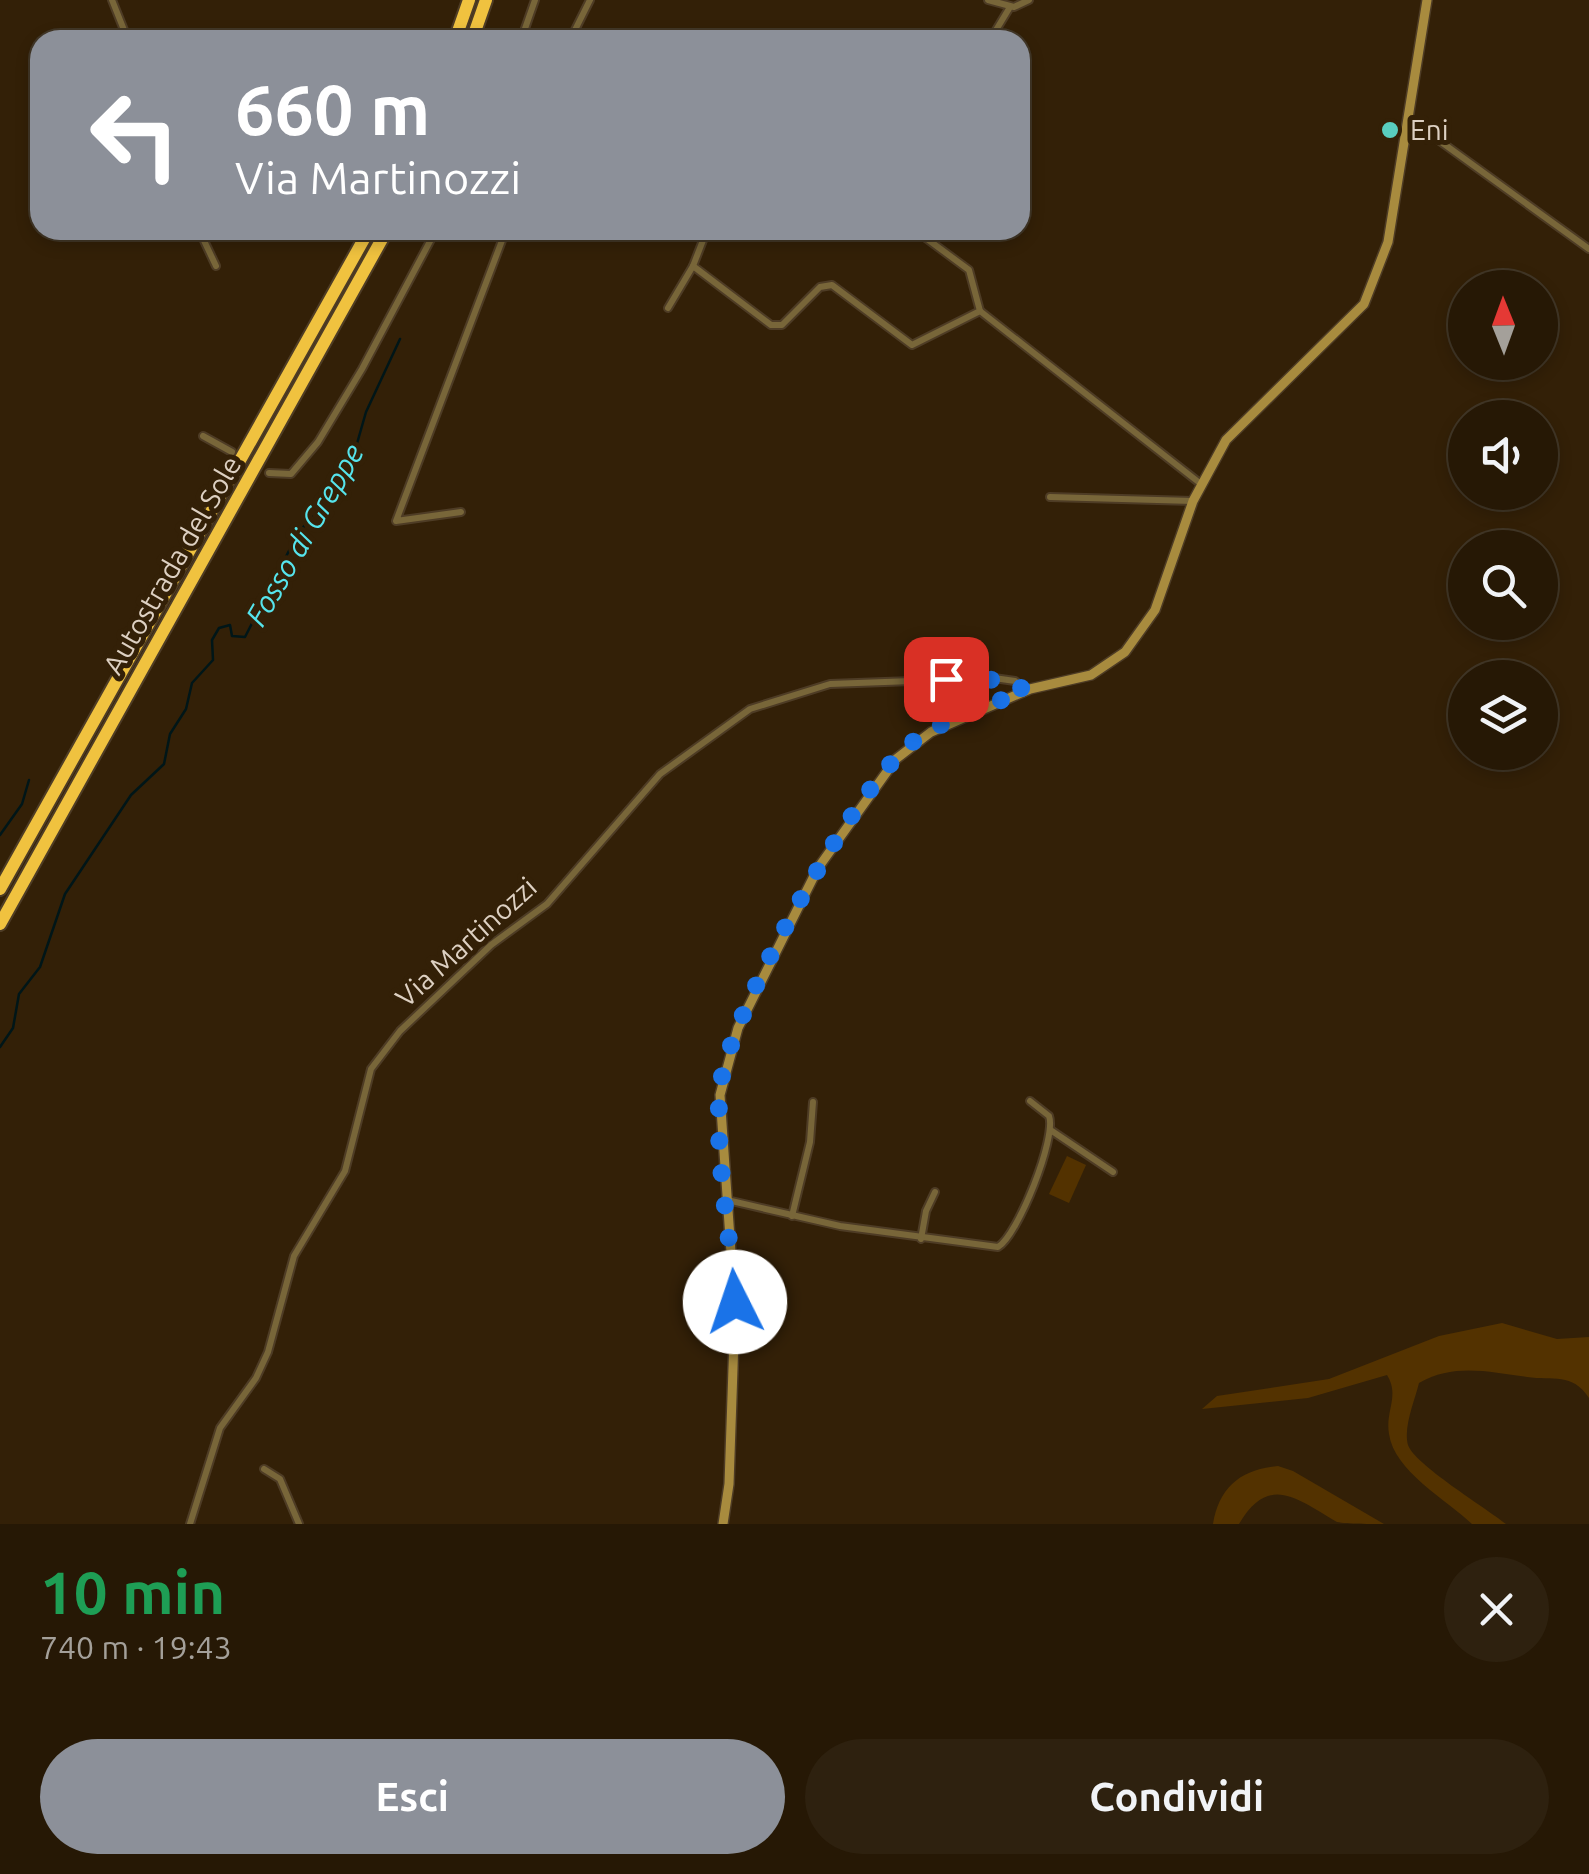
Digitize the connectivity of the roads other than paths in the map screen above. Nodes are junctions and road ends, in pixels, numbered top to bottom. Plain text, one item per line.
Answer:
1 (112, 0) edge
2 (469, 0) edge
3 (486, 0) edge
4 (535, 0) edge
5 (590, 0) edge
6 (988, 0) edge
7 (1029, 0) edge
8 (1426, 0) edge
9 (1010, 6) junction
10 (124, 30) edge
11 (459, 30) edge
12 (476, 30) edge
13 (524, 30) edge
14 (575, 30) edge
15 (996, 30) edge
16 (1406, 117) junction
17 (204, 240) edge
18 (363, 240) edge
19 (381, 240) edge
20 (430, 240) edge
21 (502, 240) edge
22 (703, 240) edge
23 (929, 240) edge
24 (1589, 249) edge
25 (216, 266) dead end
26 (693, 266) junction
27 (668, 308) dead end
28 (980, 311) junction
29 (203, 436) dead end
30 (232, 452) dead end
31 (269, 473) dead end
32 (1201, 484) junction
33 (1050, 498) dead end
34 (1193, 501) junction
35 (461, 512) dead end
36 (1026, 691) junction
37 (0, 889) edge
38 (0, 924) edge
39 (813, 1102) dead end
40 (1030, 1102) dead end
41 (1052, 1131) junction
42 (1113, 1172) dead end
43 (936, 1192) dead end
44 (727, 1200) junction
45 (792, 1216) junction
46 (921, 1239) junction
47 (264, 1469) dead end
48 (190, 1524) edge
49 (299, 1524) edge
50 (723, 1524) edge

1 - 10 street
2 - 11 highway
3 - 12 highway
4 - 13 street
5 - 14 street
6 - 9 street
7 - 9 street
8 - 16 main road
9 - 15 street
16 - 24 street
16 - 32 main road
17 - 25 street
18 - 37 highway, Autostrada del Sole
19 - 38 highway, Autostrada del Sole
20 - 31 street
21 - 35 street
22 - 26 street
23 - 28 street
26 - 27 street
26 - 28 street
28 - 32 street
29 - 30 street
32 - 34 main road
33 - 34 street
34 - 36 main road
36 - 44 main road
36 - 48 street, Via Martinozzi
39 - 45 street
40 - 41 street
41 - 42 street
41 - 46 street
43 - 46 street
44 - 45 street
44 - 50 main road
45 - 46 street
47 - 49 street

